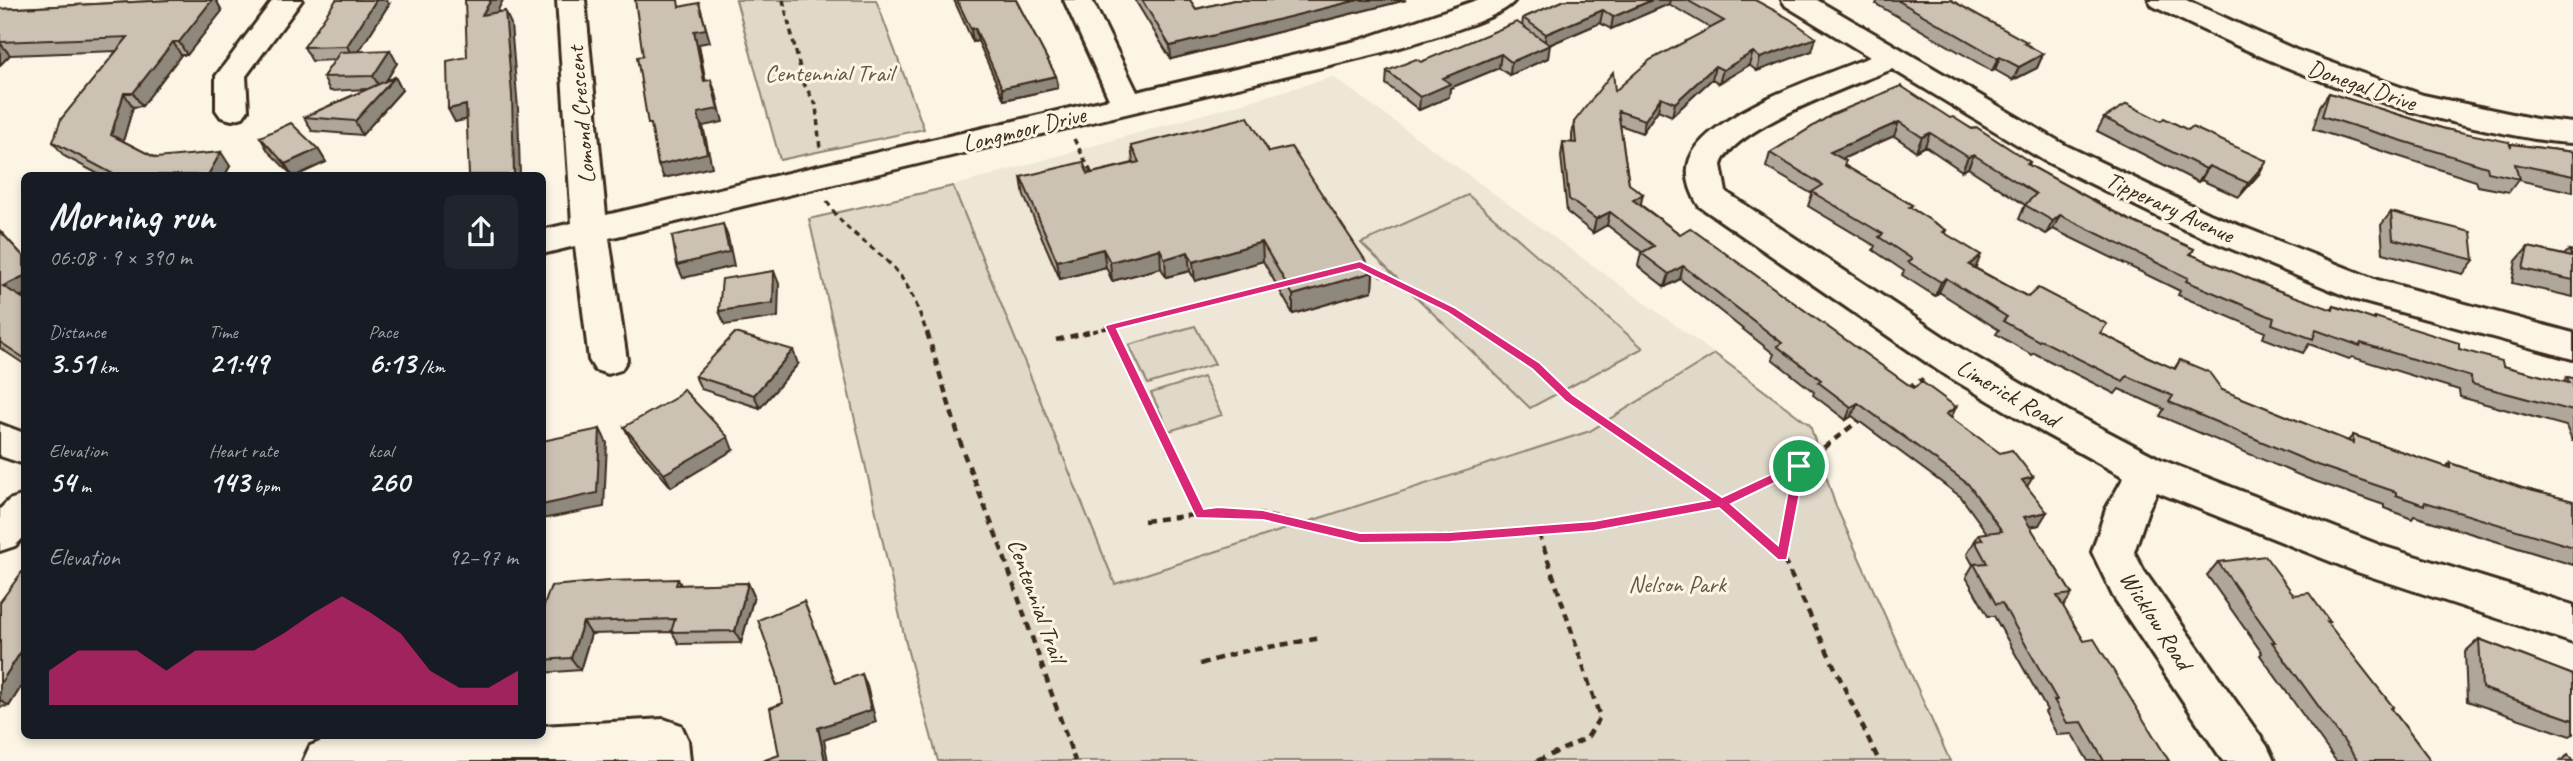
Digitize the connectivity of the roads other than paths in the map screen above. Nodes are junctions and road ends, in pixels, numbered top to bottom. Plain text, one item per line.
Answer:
1 (288, 0) edge
2 (571, 0) edge
3 (1078, 0) edge
4 (1501, 0) edge
5 (1796, 0) edge
6 (2163, 0) edge
7 (1893, 58) junction
8 (1127, 104) junction
9 (232, 110) dead end
10 (2573, 133) edge
11 (590, 230) junction
12 (546, 241) edge
13 (2573, 346) edge
14 (608, 359) dead end
15 (0, 439) edge
16 (21, 448) edge
17 (2148, 471) junction
18 (21, 515) edge
19 (0, 534) edge
20 (2573, 624) edge
21 (327, 761) edge
22 (666, 761) edge
23 (2250, 761) edge

1 - 9 street
2 - 11 street, Lomond Crescent
3 - 8 street
4 - 8 street, Longmoor Drive
5 - 7 street, Tipperary Avenue
6 - 10 street, Donegal Drive
7 - 13 street, Tipperary Avenue
7 - 17 street, Limerick Road
8 - 11 street, Longmoor Drive
11 - 12 street, Longmoor Drive
11 - 14 street, Lomond Crescent
15 - 16 street
17 - 20 street, Limerick Road
17 - 23 street, Wicklow Road
18 - 19 street
21 - 22 street

